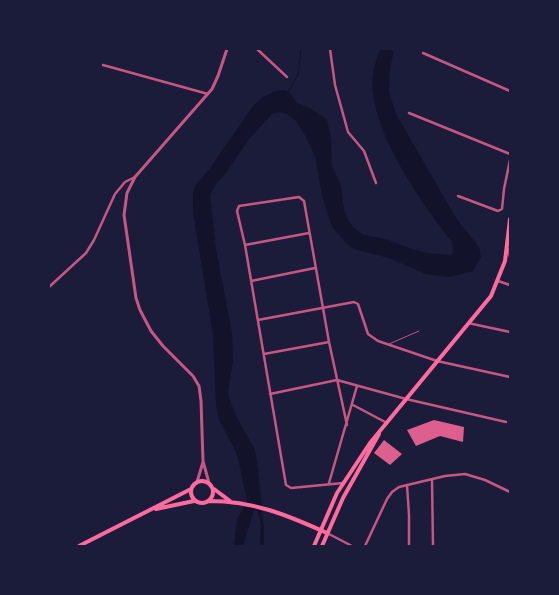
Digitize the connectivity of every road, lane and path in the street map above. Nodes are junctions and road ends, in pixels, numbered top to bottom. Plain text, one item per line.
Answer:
1 (227, 49) edge
2 (257, 49) edge
3 (330, 49) edge
4 (423, 52) dead end
5 (103, 65) dead end
6 (287, 77) dead end
7 (510, 91) edge
8 (209, 94) junction
9 (409, 113) dead end
10 (510, 154) edge
11 (510, 160) edge
12 (135, 177) junction
13 (376, 183) dead end
14 (458, 196) dead end
15 (510, 219) edge
16 (309, 233) junction
17 (245, 245) junction
18 (508, 249) junction
19 (510, 257) edge
20 (315, 268) junction
21 (251, 281) junction
22 (498, 281) junction
23 (510, 285) edge
24 (49, 287) edge
25 (323, 307) junction
26 (258, 320) junction
27 (468, 324) junction
28 (419, 331) dead end
29 (510, 332) edge
30 (329, 342) junction
31 (386, 345) junction
32 (264, 354) junction
33 (437, 361) junction
34 (510, 377) edge
35 (337, 380) junction
36 (358, 386) junction
37 (270, 394) junction
38 (406, 399) junction
39 (353, 405) junction
40 (387, 422) junction
41 (506, 422) dead end
42 (347, 425) junction
43 (380, 432) junction
44 (203, 462) junction
45 (432, 480) junction
46 (197, 482) junction
47 (343, 482) junction
48 (209, 483) junction
49 (329, 483) junction
50 (407, 485) junction
51 (191, 489) junction
52 (213, 489) junction
53 (510, 492) edge
54 (194, 501) junction
55 (230, 501) junction
56 (209, 502) junction
57 (151, 510) junction
58 (320, 530) junction
59 (328, 534) junction
60 (79, 546) edge
61 (314, 546) edge
62 (322, 546) edge
63 (352, 546) edge
64 (365, 546) edge
65 (409, 546) edge
66 (433, 546) edge

1 - 8 street
2 - 6 street
3 - 13 street
4 - 7 street
5 - 8 street
8 - 12 street
9 - 10 street
11 - 14 street
12 - 24 street
12 - 44 street
15 - 18 main road
16 - 17 street
16 - 17 street
16 - 20 street
17 - 21 street
18 - 19 street
18 - 22 main road
20 - 21 street
20 - 25 street
21 - 26 street
22 - 23 street
22 - 27 main road
25 - 26 street
25 - 30 street
25 - 31 street
26 - 32 street
27 - 29 street
27 - 33 main road
28 - 31 lane
30 - 32 street
30 - 35 street
31 - 33 street
32 - 37 street
33 - 34 street
33 - 38 main road
35 - 36 street
35 - 37 street
35 - 42 street
36 - 38 street
36 - 39 street
37 - 49 street
38 - 40 main road
38 - 41 street
39 - 40 street
39 - 42 street
40 - 43 main road
42 - 49 street
43 - 47 main road
43 - 59 main road
44 - 46 street
44 - 48 street
45 - 50 street
45 - 53 street
45 - 66 street
46 - 48 main road
46 - 51 main road
47 - 49 street
47 - 58 main road
48 - 52 main road
50 - 64 street
50 - 65 street
51 - 54 main road
51 - 57 main road
52 - 55 main road
52 - 56 main road
54 - 56 main road
54 - 57 main road
55 - 56 main road
55 - 58 main road
57 - 60 main road
58 - 59 main road
58 - 61 main road
59 - 62 main road
59 - 63 street

